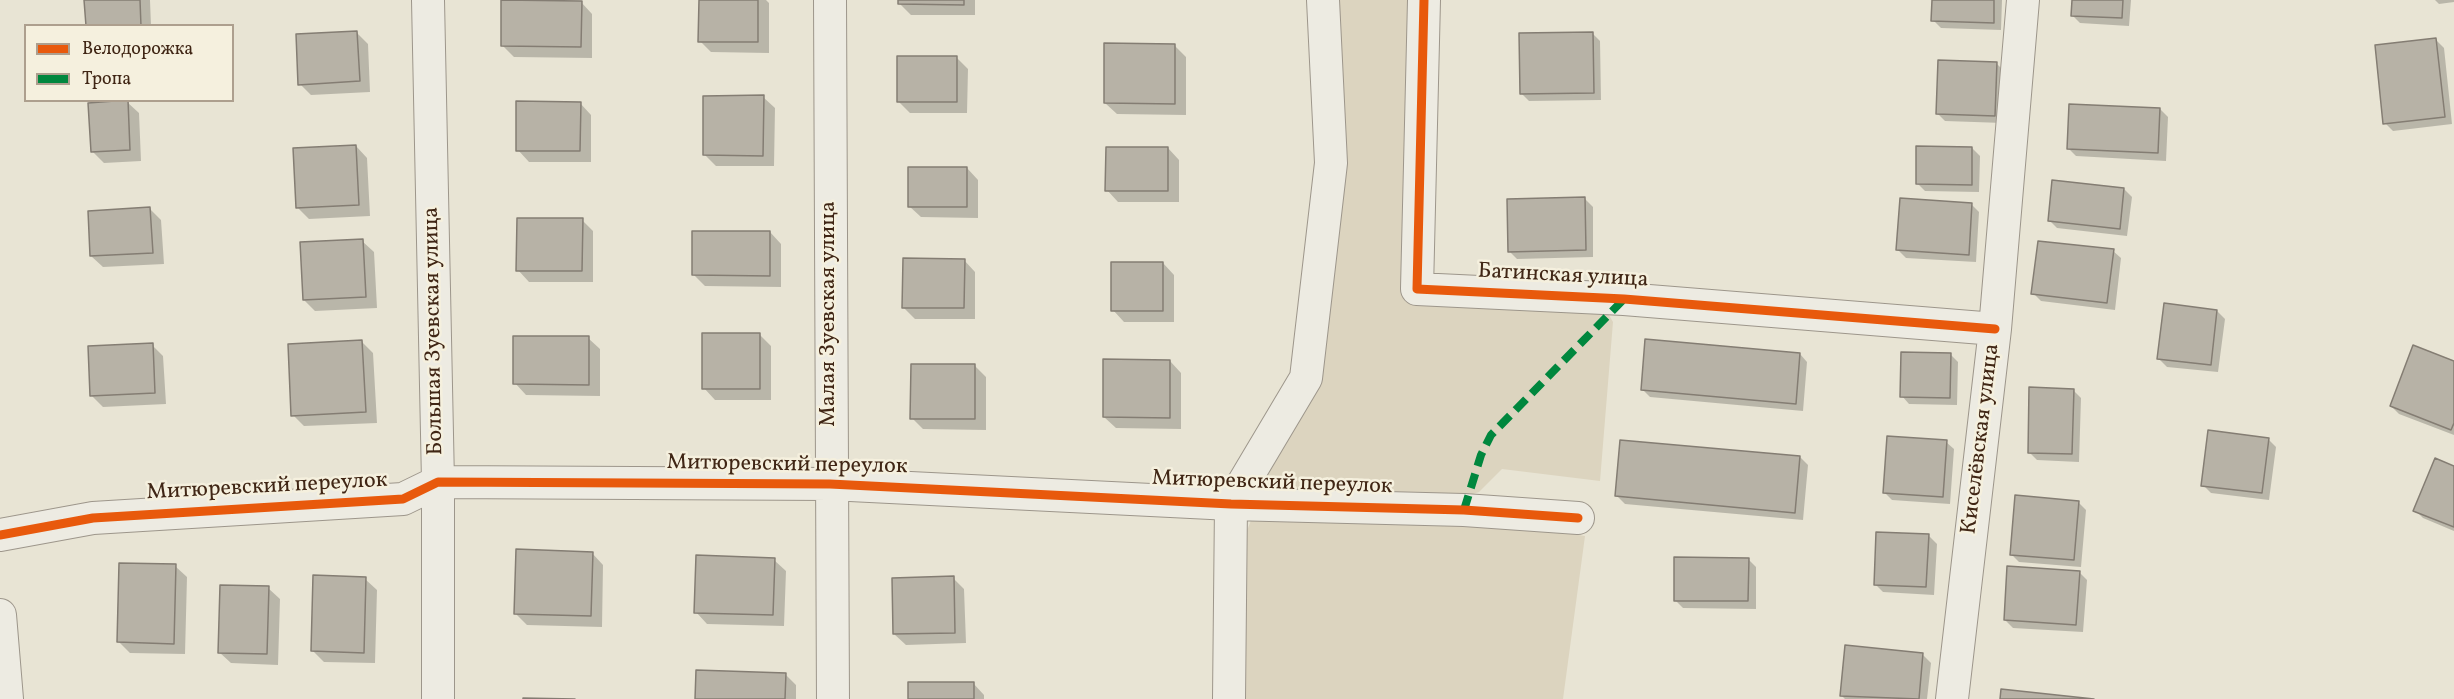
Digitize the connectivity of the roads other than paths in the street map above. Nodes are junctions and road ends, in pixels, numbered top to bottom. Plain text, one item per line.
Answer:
1 (428, 0) edge
2 (830, 0) edge
3 (1323, 0) edge
4 (1424, 0) edge
5 (2023, 0) edge
6 (1995, 329) junction
7 (438, 482) junction
8 (830, 484) junction
9 (1231, 504) junction
10 (1578, 518) dead end
11 (0, 535) edge
12 (0, 615) edge
13 (7, 699) edge
14 (438, 699) edge
15 (833, 699) edge
16 (1229, 699) edge
17 (1952, 699) edge

1 - 7 street, Большая Зуевская улица
2 - 8 street, Малая Зуевская улица
3 - 9 street
4 - 6 street, Батинская улица
5 - 6 street, Киселёвская улица
6 - 17 street, Киселёвская улица
7 - 8 street, Митюревский переулок
7 - 11 street, Митюревский переулок
7 - 14 street, Большая Зуевская улица
8 - 9 street, Митюревский переулок
8 - 15 street, Малая Зуевская улица
9 - 10 street, Митюревский переулок
9 - 16 street
12 - 13 street

